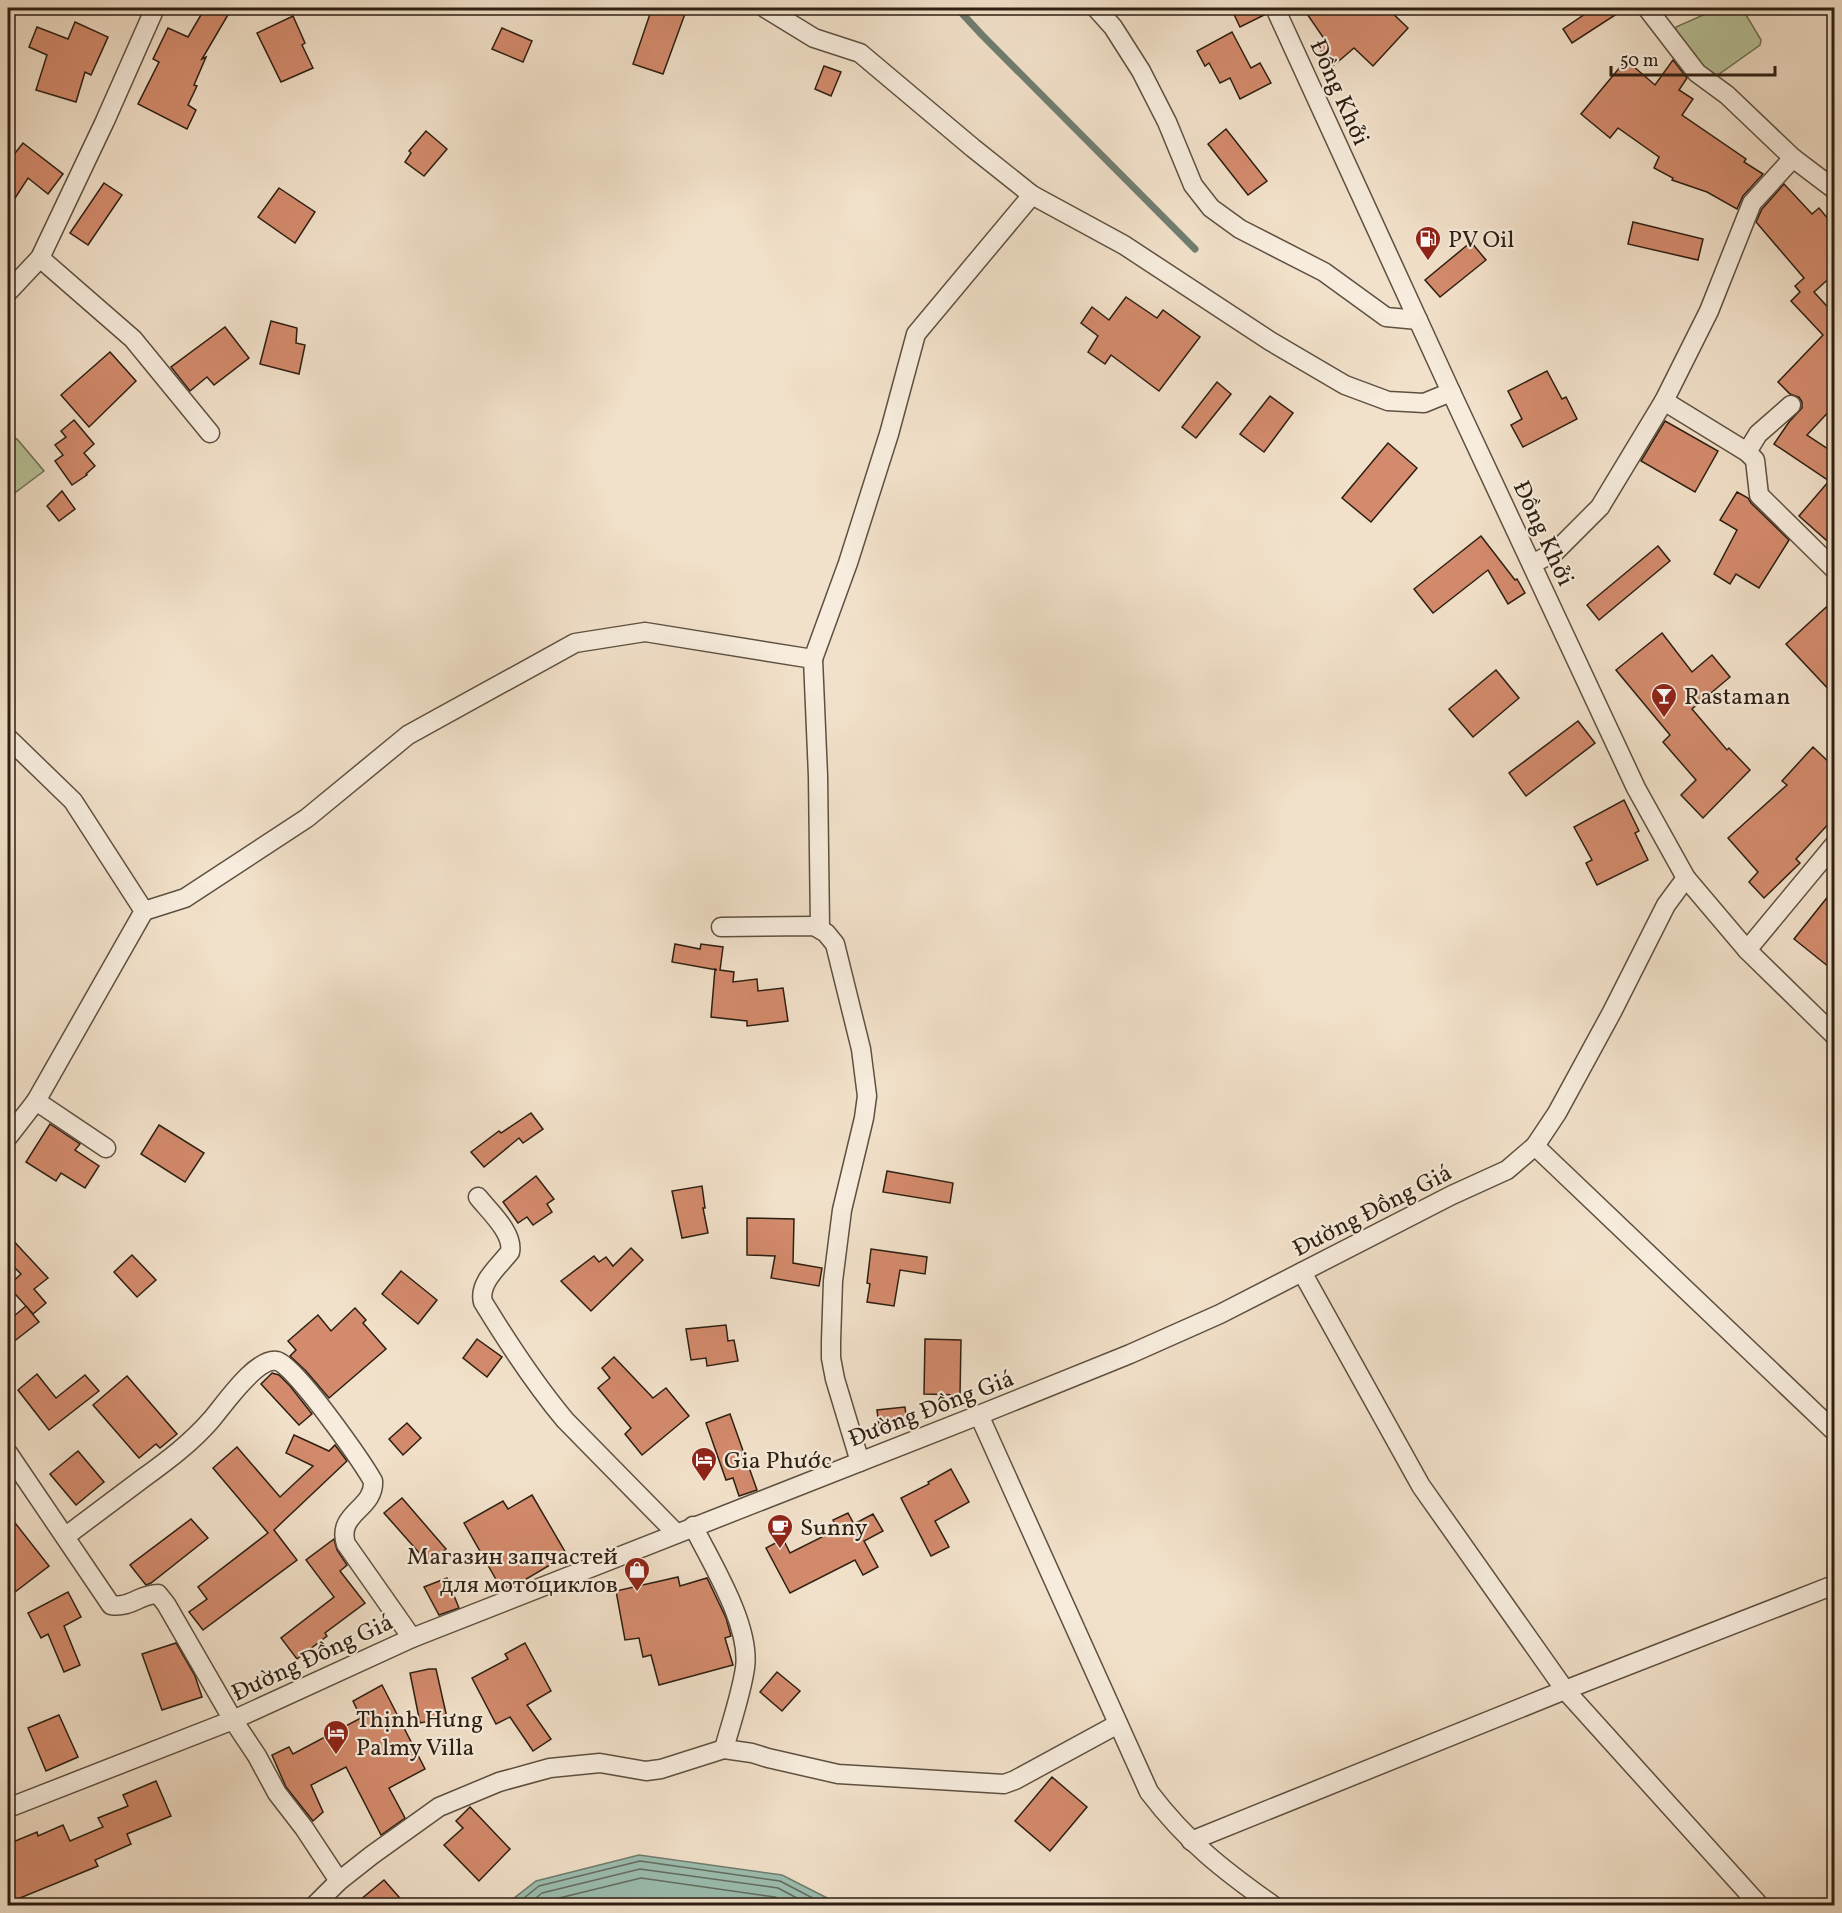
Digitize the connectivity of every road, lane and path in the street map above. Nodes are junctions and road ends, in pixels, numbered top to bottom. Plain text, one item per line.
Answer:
1 (155, 8) edge
2 (765, 8) edge
3 (1096, 8) edge
4 (1275, 8) edge
5 (1647, 8) edge
6 (1793, 158) junction
7 (1834, 189) edge
8 (1032, 195) junction
9 (40, 258) junction
10 (8, 292) edge
11 (1418, 320) junction
12 (1451, 392) junction
13 (1664, 401) junction
14 (1791, 405) dead end
15 (210, 433) dead end
16 (1747, 452) junction
17 (1532, 564) junction
18 (1834, 569) edge
19 (813, 658) junction
20 (8, 738) edge
21 (1834, 845) edge
22 (1686, 878) junction
23 (144, 911) junction
24 (721, 927) dead end
25 (820, 928) junction
26 (1747, 950) junction
27 (1834, 1035) edge
28 (36, 1101) junction
29 (8, 1137) edge
30 (1535, 1146) junction
31 (106, 1148) dead end
32 (478, 1197) dead end
33 (1302, 1272) junction
34 (979, 1415) junction
35 (1834, 1431) edge
36 (8, 1453) edge
37 (860, 1462) junction
38 (685, 1530) junction
39 (66, 1536) junction
40 (1834, 1586) edge
41 (412, 1638) junction
42 (1565, 1690) junction
43 (233, 1720) junction
44 (1118, 1724) junction
45 (724, 1749) junction
46 (8, 1809) edge
47 (1191, 1841) junction
48 (339, 1881) junction
49 (314, 1905) edge
50 (1274, 1905) edge
51 (1760, 1905) edge

1 - 9 street
2 - 8 street
3 - 11 street
4 - 11 street, Đồng Khởi
5 - 6 street
6 - 7 street
6 - 13 street
8 - 12 street
8 - 19 street
9 - 10 street
9 - 15 street
11 - 12 street, Đồng Khởi
12 - 17 street, Đồng Khởi
13 - 16 street
13 - 17 street
14 - 16 street
16 - 18 street
17 - 22 street, Đồng Khởi
19 - 23 street
19 - 25 street
20 - 23 street
21 - 26 street
22 - 26 street, Đồng Khởi
22 - 30 street, Đường Đồng Giá
23 - 28 street
24 - 25 street
25 - 37 street
26 - 27 street, Đồng Khởi
28 - 29 street
28 - 31 street
30 - 33 street, Đường Đồng Giá
30 - 35 street
32 - 38 street
33 - 34 street, Đường Đồng Giá
33 - 42 street
34 - 37 street, Đường Đồng Giá
34 - 44 street
36 - 39 street
37 - 38 street, Đường Đồng Giá
38 - 41 street, Đường Đồng Giá
38 - 45 street
39 - 41 street
39 - 43 street
40 - 42 street
41 - 43 street, Đường Đồng Giá
42 - 47 street
42 - 51 street
43 - 46 street, Đường Đồng Giá
43 - 48 street
44 - 45 street
44 - 47 street
45 - 48 street
47 - 50 street
48 - 49 street

